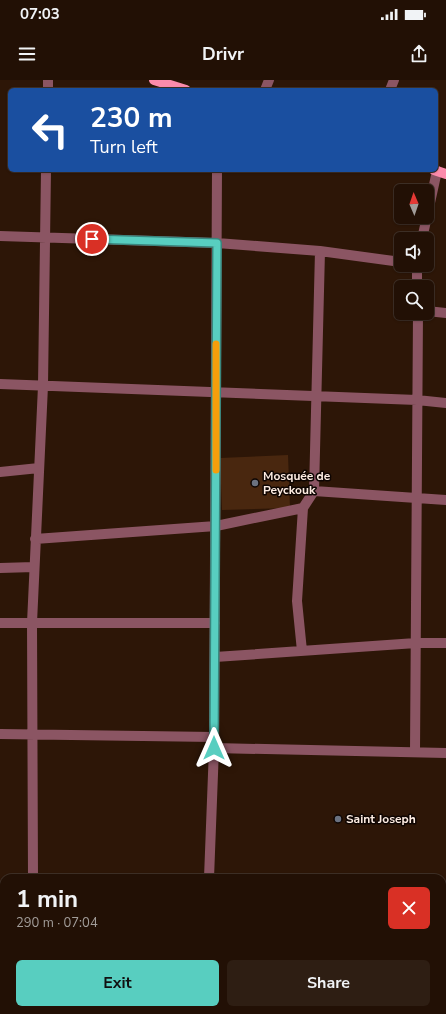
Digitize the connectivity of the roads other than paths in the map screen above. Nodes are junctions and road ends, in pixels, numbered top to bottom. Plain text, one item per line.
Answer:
1 (154, 80) edge
2 (180, 88) edge
3 (46, 172) edge
4 (218, 172) edge
5 (439, 172) edge
6 (424, 232) edge
7 (0, 236) edge
8 (45, 238) junction
9 (217, 243) junction
10 (320, 251) junction
11 (394, 261) edge
12 (434, 312) edge
13 (446, 313) edge
14 (418, 320) edge
15 (0, 384) edge
16 (43, 386) junction
17 (216, 392) junction
18 (317, 396) junction
19 (417, 400) junction
20 (446, 403) edge
21 (39, 468) junction
22 (0, 472) edge
23 (314, 491) junction
24 (416, 498) junction
25 (446, 500) edge
26 (303, 508) junction
27 (216, 526) junction
28 (35, 538) junction
29 (34, 567) junction
30 (0, 568) edge
31 (0, 623) edge
32 (32, 623) junction
33 (215, 623) junction
34 (416, 643) junction
35 (446, 643) edge
36 (302, 651) junction
37 (215, 657) junction
38 (0, 734) edge
39 (32, 734) junction
40 (214, 737) junction
41 (214, 748) junction
42 (415, 752) junction
43 (446, 753) edge
44 (33, 874) edge
45 (209, 874) edge

1 - 2 main road
3 - 8 street
4 - 9 street
5 - 6 street
7 - 8 street
8 - 9 street
8 - 16 street
9 - 10 street
9 - 17 street
10 - 11 street
10 - 18 street
12 - 13 street
14 - 19 street
15 - 16 street
16 - 17 street
16 - 21 street
17 - 18 street
17 - 27 street
18 - 19 street
18 - 23 street
19 - 20 street
19 - 24 street
21 - 22 street
21 - 28 street
23 - 24 street
23 - 26 street
24 - 25 street
24 - 34 street
26 - 27 street
26 - 36 street
27 - 28 street
27 - 33 street
28 - 29 street
29 - 30 street
29 - 32 street
31 - 32 street
32 - 33 street
32 - 39 street
33 - 37 street
34 - 35 street
34 - 36 street
34 - 42 street
36 - 37 street
37 - 40 street
38 - 39 street
39 - 40 street
39 - 44 street
40 - 41 street
41 - 42 street
41 - 45 street
42 - 43 street

